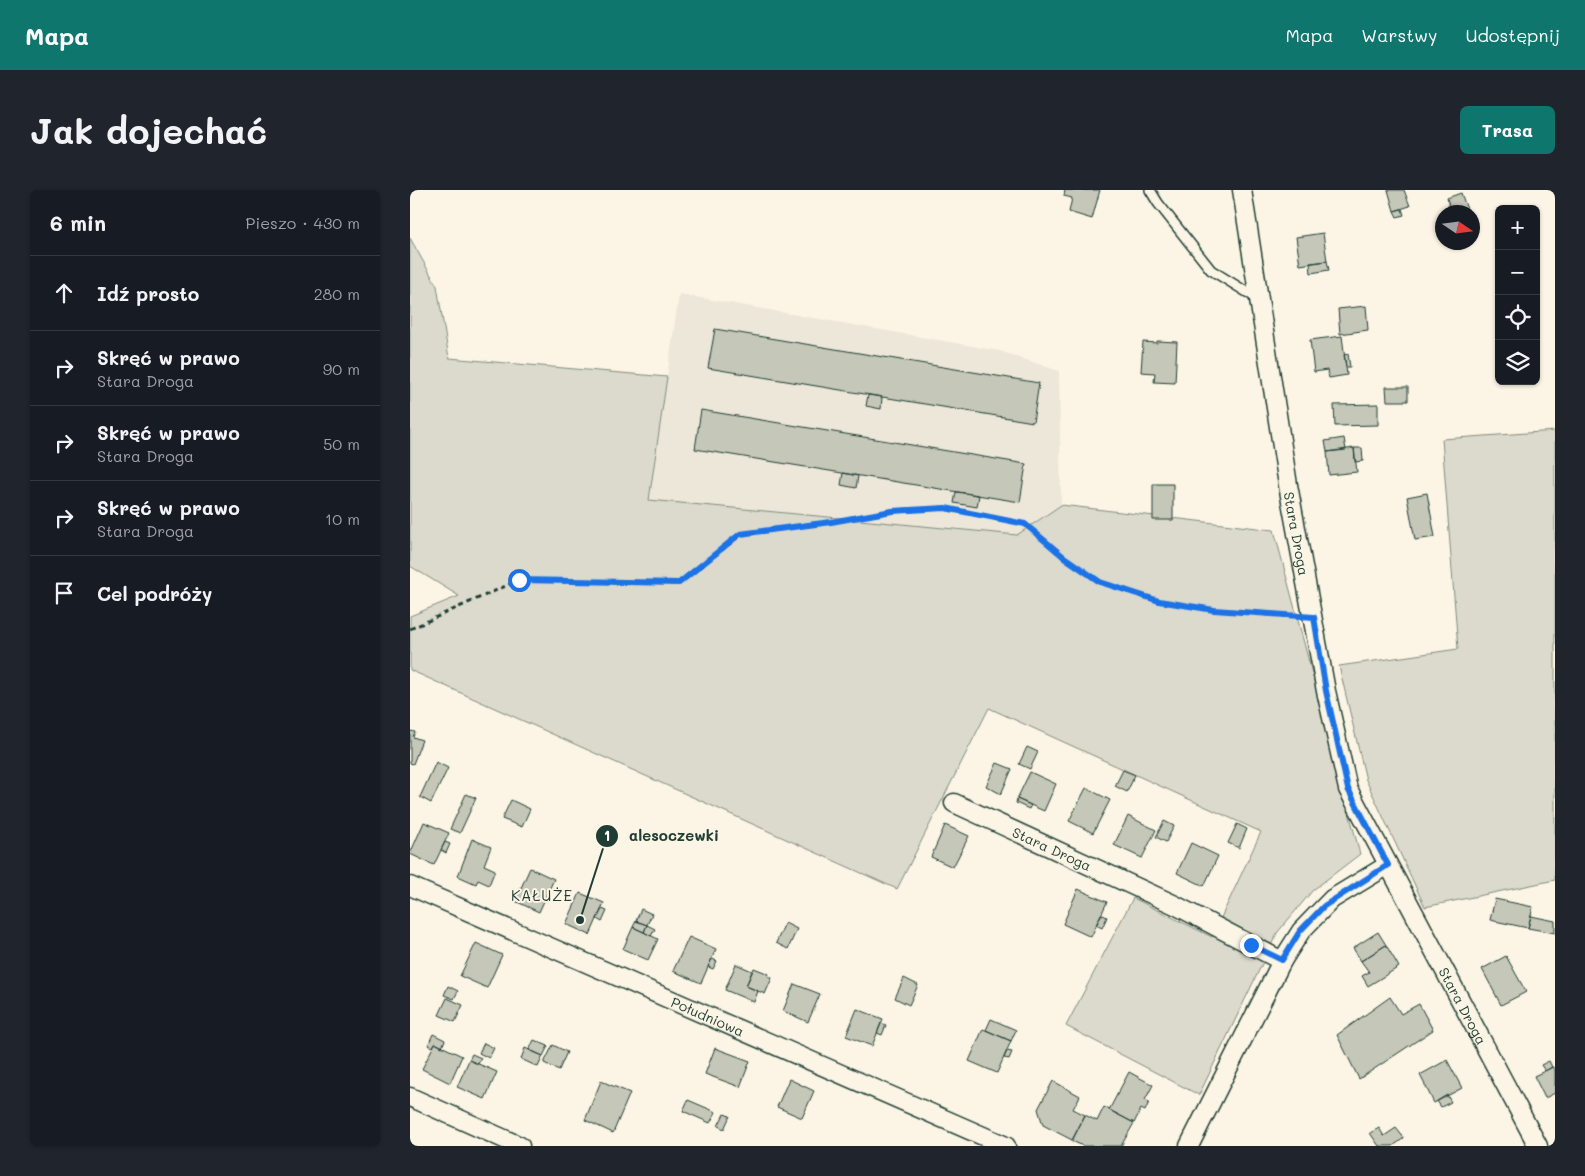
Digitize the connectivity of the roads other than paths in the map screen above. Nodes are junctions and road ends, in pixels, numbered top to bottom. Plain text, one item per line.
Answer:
1 (1150, 190) edge
2 (1242, 190) edge
3 (1259, 299) junction
4 (954, 803) dead end
5 (1388, 865) junction
6 (410, 886) edge
7 (1282, 960) junction
8 (410, 1097) edge
9 (520, 1146) edge
10 (1006, 1146) edge
11 (1189, 1146) edge
12 (1538, 1146) edge

1 - 3 lane
2 - 3 street, Stara Droga
3 - 5 street, Stara Droga
4 - 7 street, Stara Droga
5 - 7 street
5 - 12 street, Stara Droga
6 - 10 street, Południowa
7 - 11 street
8 - 9 street

